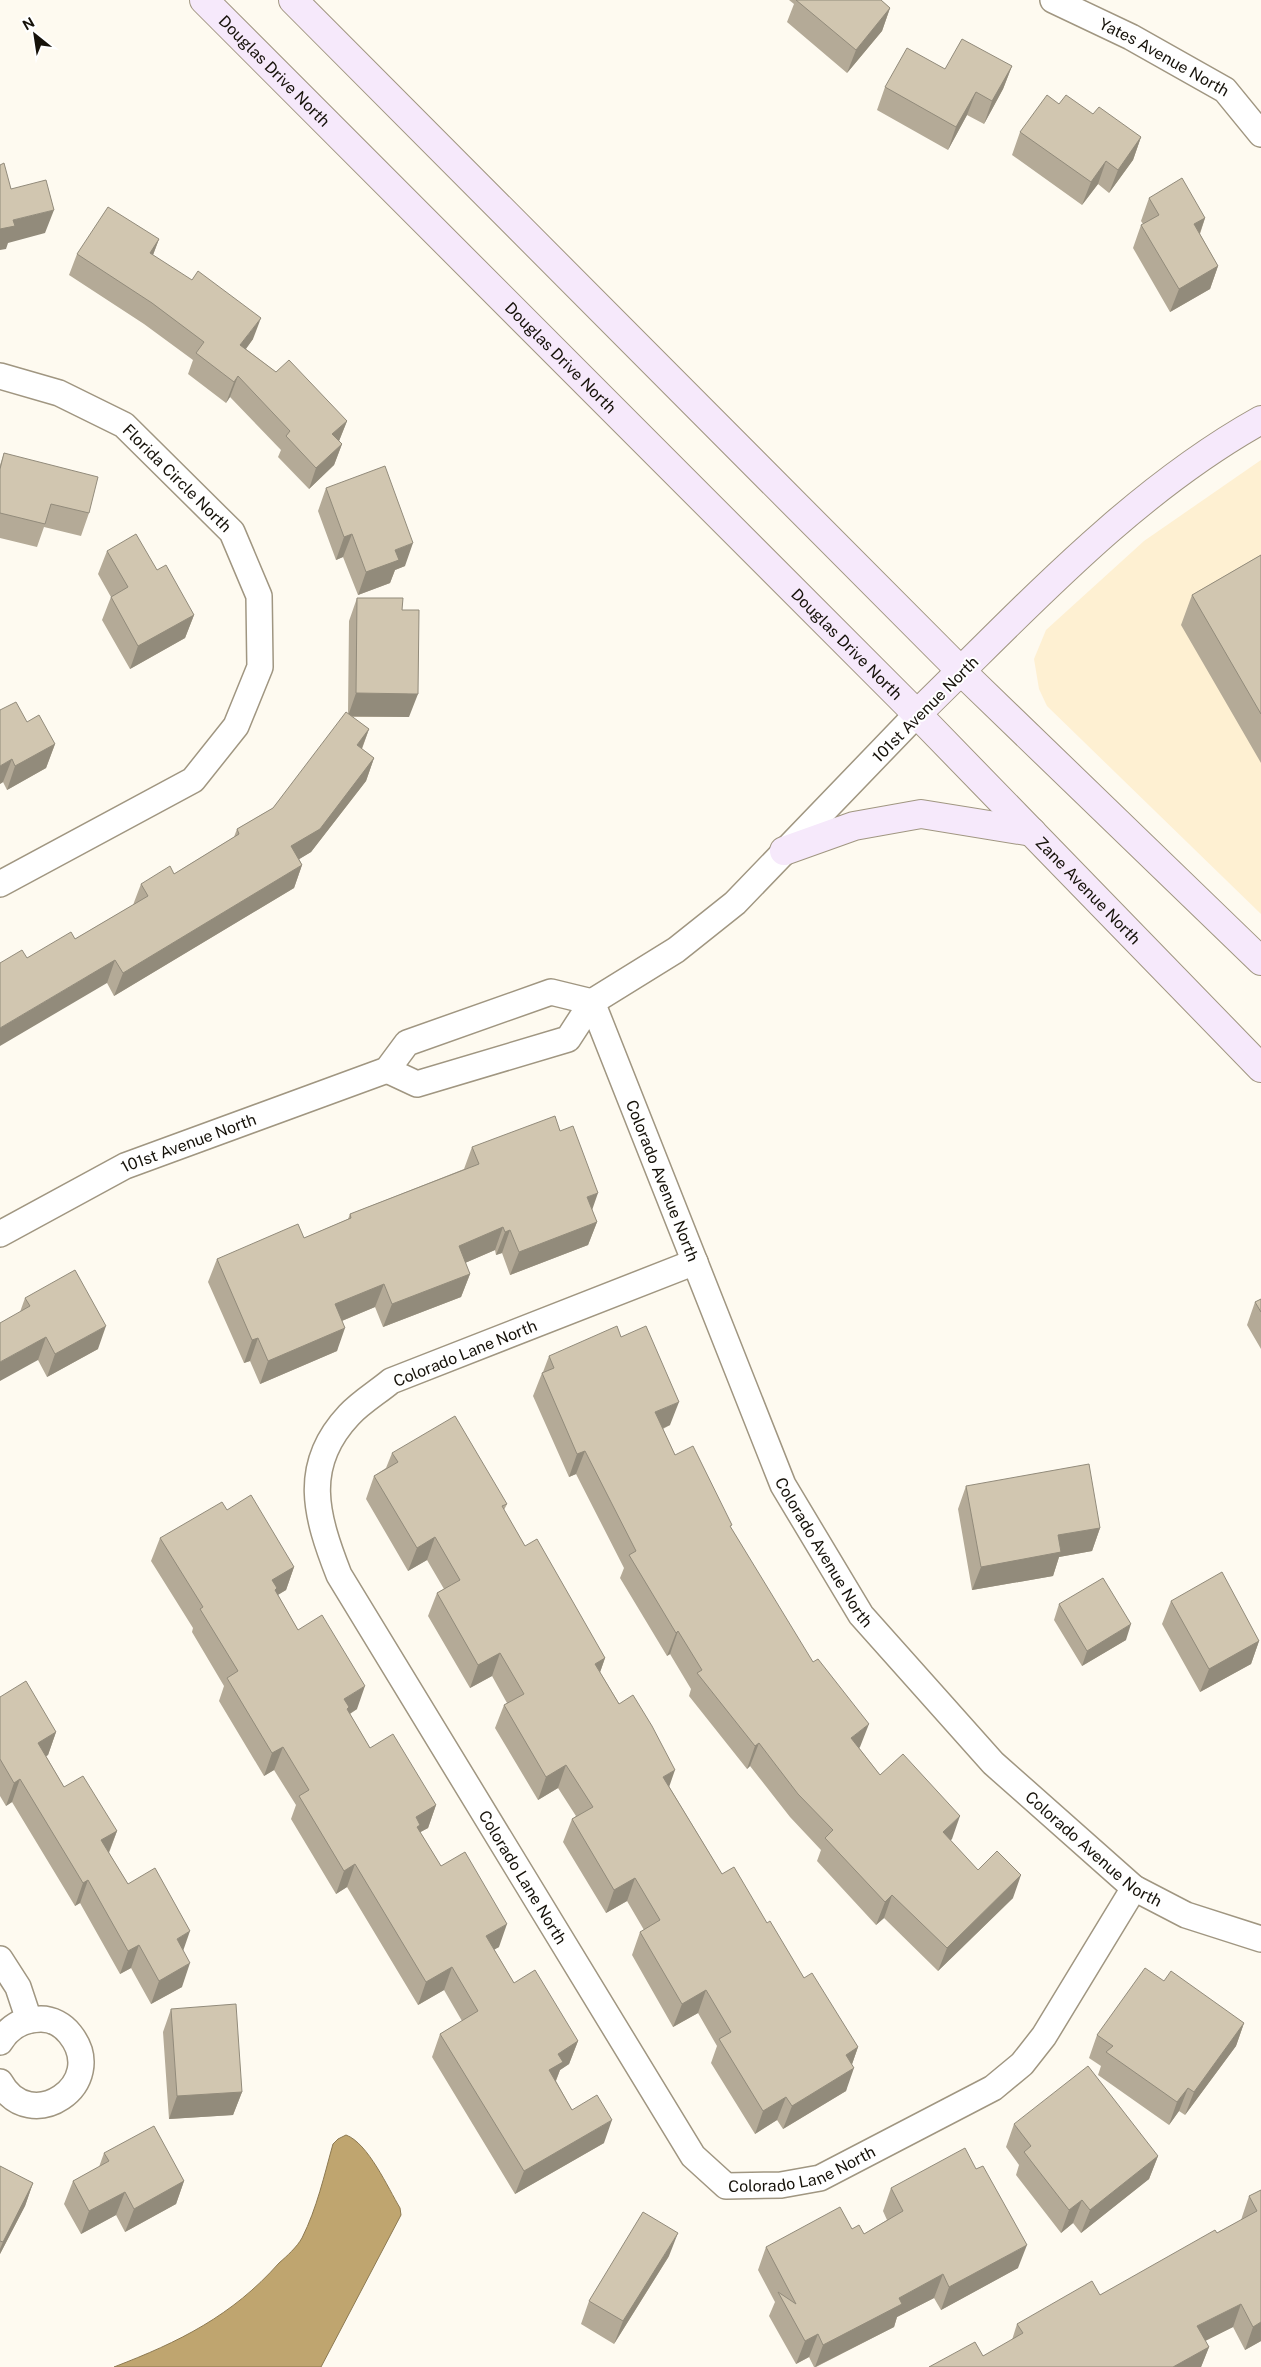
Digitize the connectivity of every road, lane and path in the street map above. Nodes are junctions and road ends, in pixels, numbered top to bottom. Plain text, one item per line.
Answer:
1 (204, 0) edge
2 (293, 0) edge
3 (1053, 0) edge
4 (1261, 134) edge
5 (0, 376) edge
6 (1261, 420) edge
7 (962, 670) junction
8 (917, 714) junction
9 (1032, 832) junction
10 (784, 851) junction
11 (0, 884) edge
12 (1261, 960) edge
13 (592, 1002) junction
14 (1261, 1068) edge
15 (387, 1070) junction
16 (0, 1234) edge
17 (695, 1262) junction
18 (1134, 1888) junction
19 (1261, 1939) edge
20 (0, 1959) edge
21 (29, 2020) junction
22 (0, 2042) edge
23 (0, 2082) edge

1 - 8 main road, Douglas Drive North
2 - 7 main road
3 - 4 street, Yates Avenue North
5 - 11 street, Florida Circle North
6 - 7 main road, 101st Avenue North
7 - 8 main road, 101st Avenue North
7 - 12 main road
8 - 9 main road, Zane Avenue North
8 - 10 street, 101st Avenue North
9 - 10 main road
9 - 14 main road, Zane Avenue North
10 - 13 street, 101st Avenue North
13 - 15 street
13 - 15 street, 101st Avenue North
13 - 17 street, Colorado Avenue North
15 - 16 street, 101st Avenue North
17 - 18 street, Colorado Avenue North
17 - 18 street, Colorado Lane North
18 - 19 street, Colorado Avenue North
20 - 21 street
21 - 22 street
21 - 23 street

